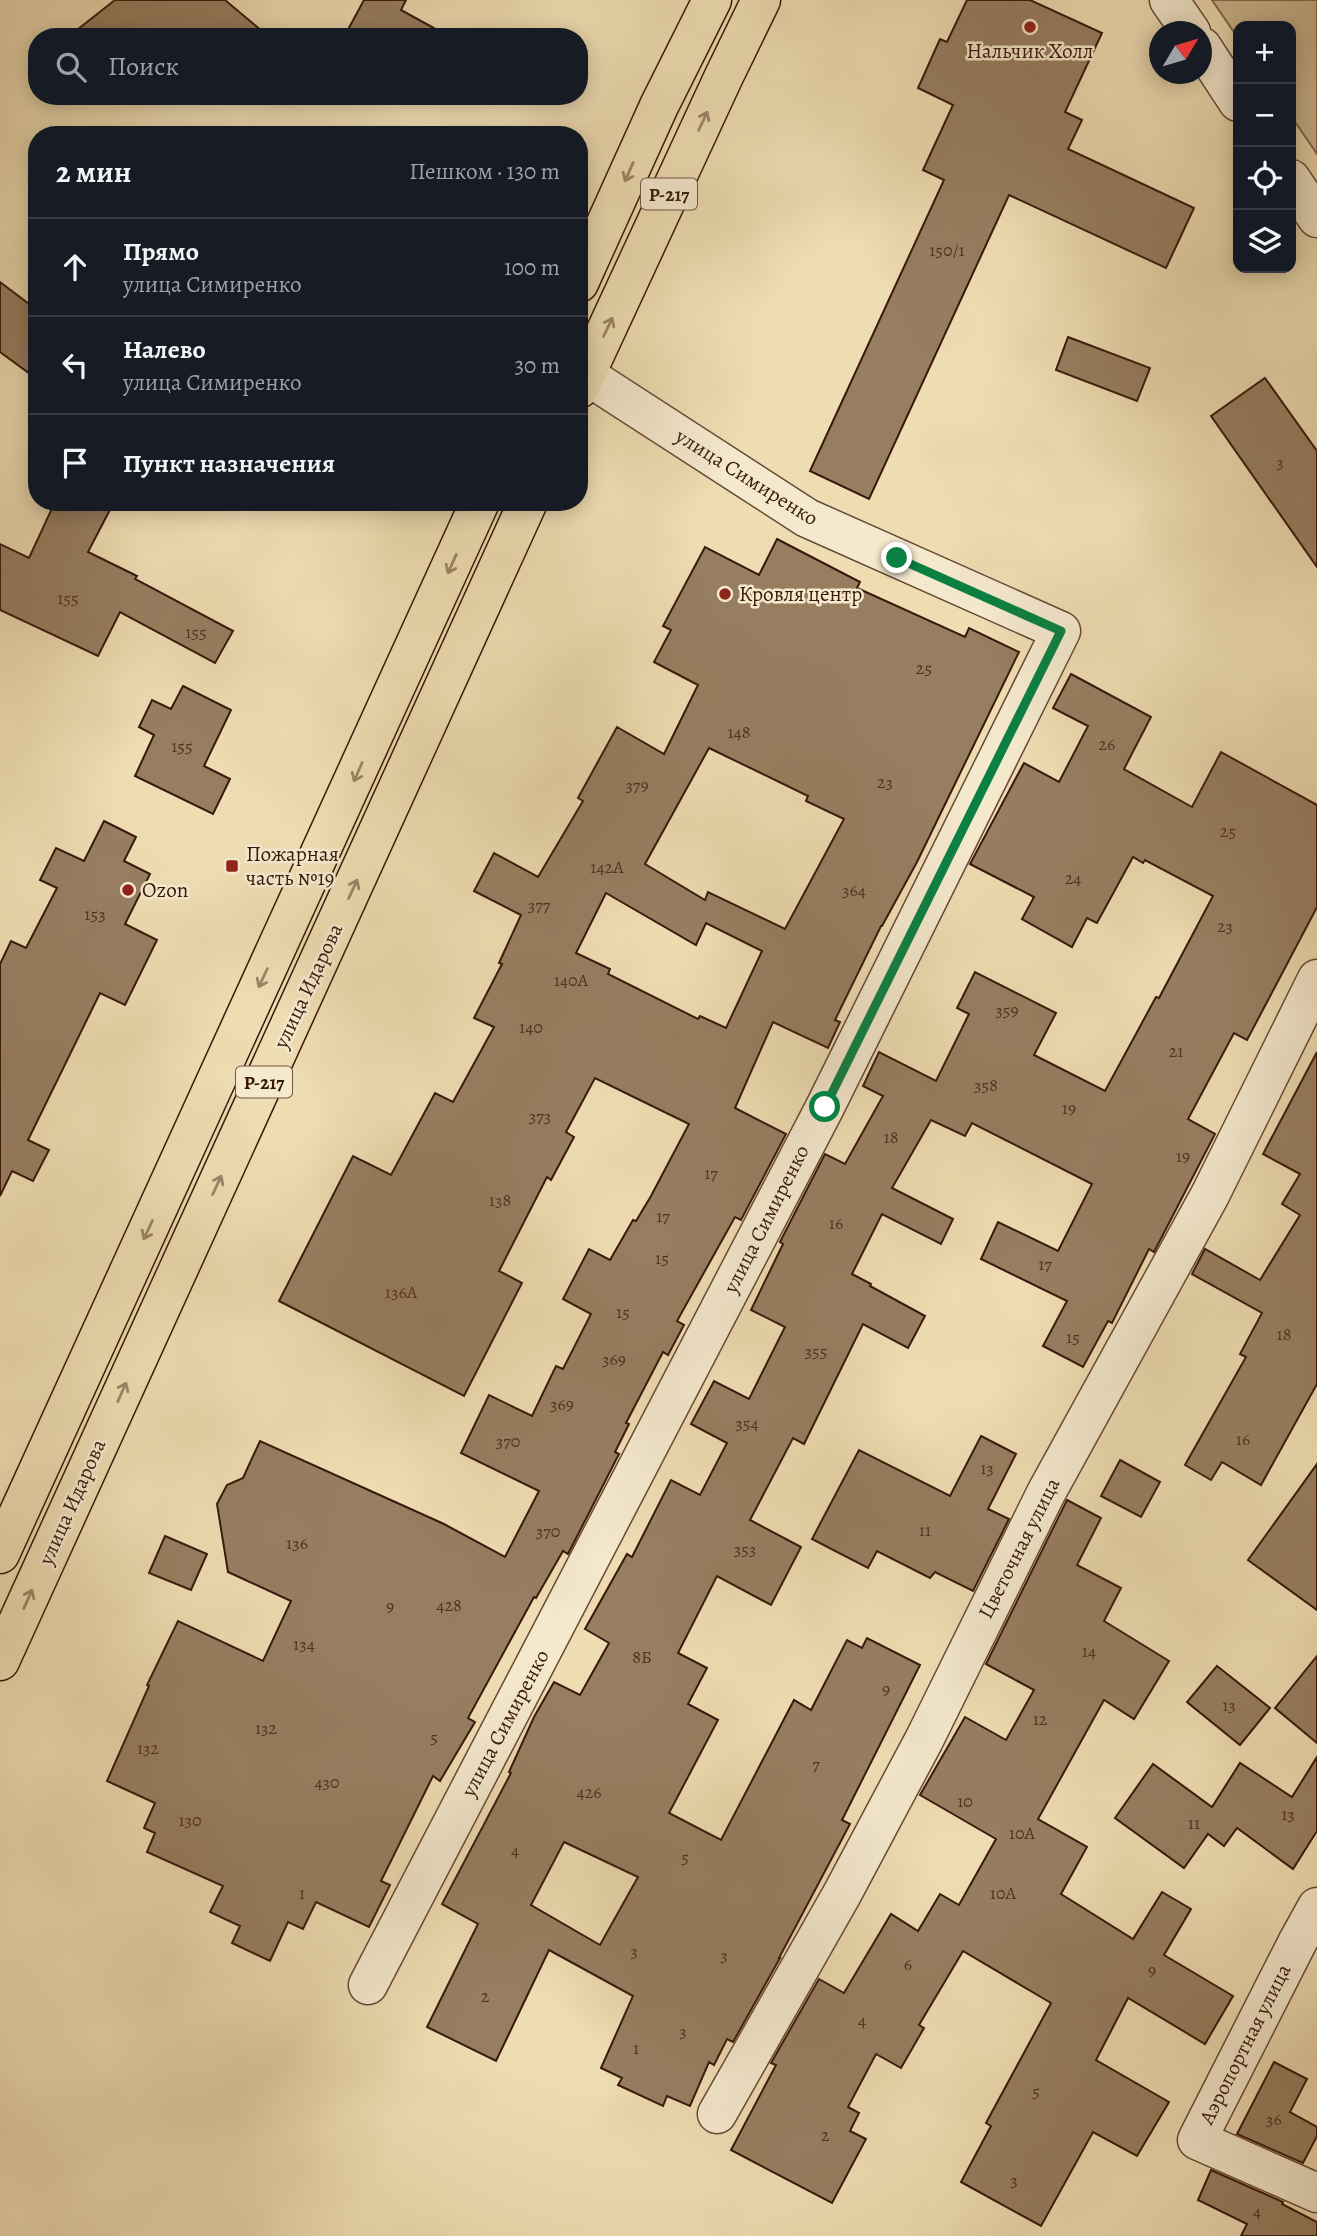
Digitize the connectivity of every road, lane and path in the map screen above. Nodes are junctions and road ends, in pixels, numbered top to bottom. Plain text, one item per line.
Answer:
1 (712, 0) edge
2 (761, 0) edge
3 (1169, 0) edge
4 (1183, 21) edge
5 (1212, 62) edge
6 (1233, 94) edge
7 (1296, 186) edge
8 (1317, 218) edge
9 (588, 263) edge
10 (588, 369) edge
11 (588, 386) edge
12 (476, 511) edge
13 (524, 511) edge
14 (1317, 979) edge
15 (0, 1554) edge
16 (0, 1661) edge
17 (1317, 1907) edge
18 (368, 1985) dead end
19 (717, 2114) dead end
20 (1317, 2193) edge

1 -> 9 main road, Р-217
10 -> 2 main road, Р-217
3 - 4 street
5 - 6 street
7 - 8 street
11 - 18 street, улица Симиренко
12 -> 15 main road, улица Идарова / Р-217
16 -> 13 main road, улица Идарова / Р-217
14 - 19 street, Цветочная улица
17 - 20 street, Аэропортная улица

